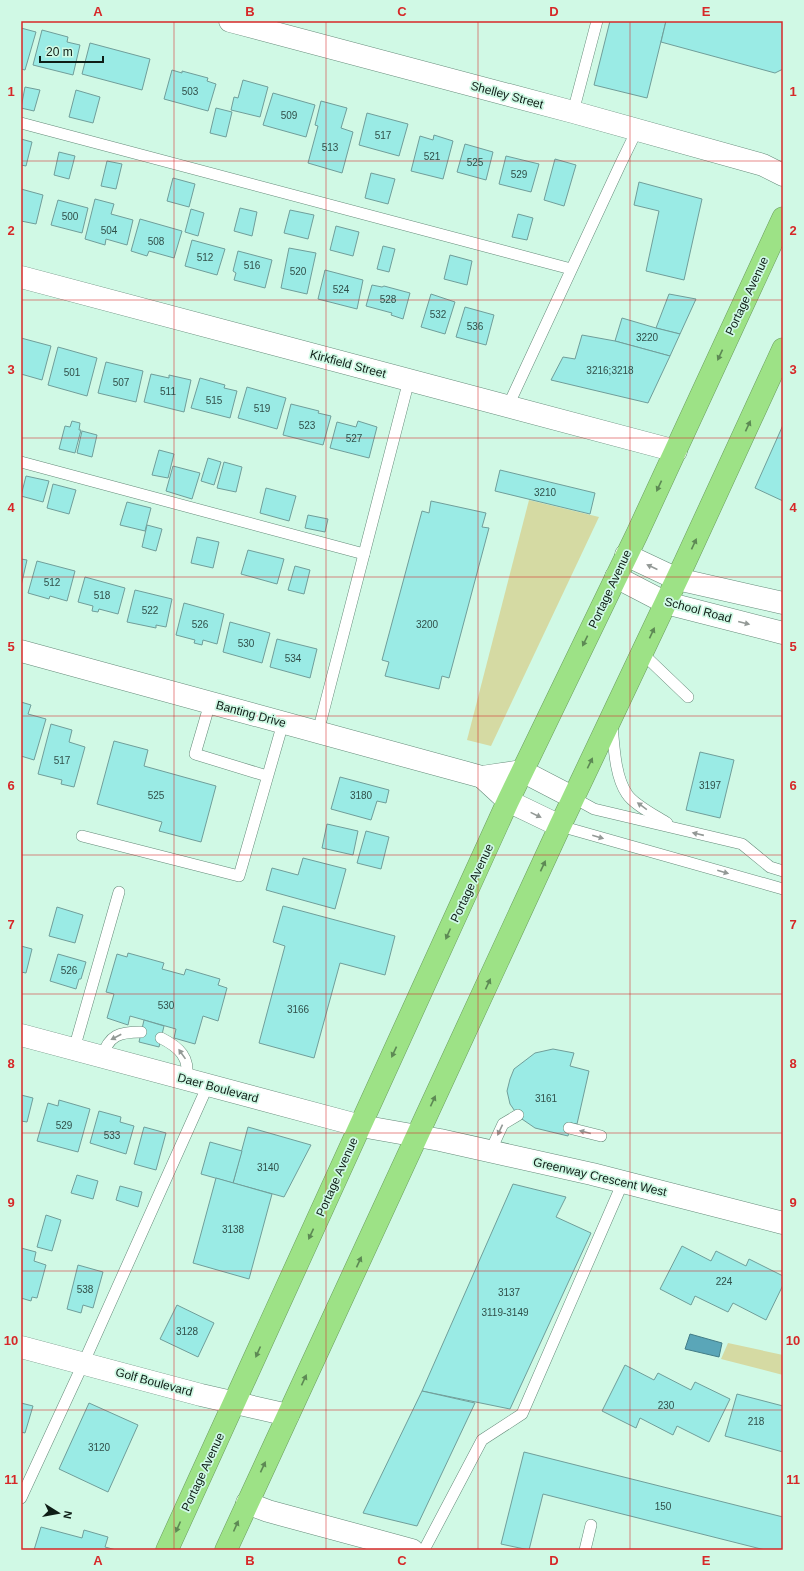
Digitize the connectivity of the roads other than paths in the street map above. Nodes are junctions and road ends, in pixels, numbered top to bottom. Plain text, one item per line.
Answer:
1 (230, 21) edge
2 (597, 21) edge
3 (573, 112) junction
4 (21, 123) edge
5 (637, 130) junction
6 (783, 175) edge
7 (783, 218) edge
8 (571, 269) junction
9 (21, 277) edge
10 (783, 349) edge
11 (409, 380) junction
12 (508, 406) junction
13 (676, 451) junction
14 (21, 462) edge
15 (364, 554) junction
16 (626, 555) junction
17 (616, 577) junction
18 (677, 579) junction
19 (666, 603) junction
20 (783, 603) edge
21 (782, 634) edge
22 (21, 651) edge
23 (642, 653) junction
24 (688, 698) dead end
25 (210, 703) junction
26 (611, 719) junction
27 (283, 723) junction
28 (318, 732) junction
29 (522, 771) junction
30 (267, 776) junction
31 (482, 777) junction
32 (574, 798) junction
33 (508, 801) junction
34 (560, 826) junction
35 (674, 828) junction
36 (82, 836) dead end
37 (783, 871) edge
38 (783, 889) edge
39 (119, 892) dead end
40 (141, 1032) dead end
41 (21, 1035) edge
42 (161, 1038) dead end
43 (74, 1049) junction
44 (102, 1057) junction
45 (186, 1079) junction
46 (208, 1085) junction
47 (518, 1115) dead end
48 (361, 1126) junction
49 (569, 1128) dead end
50 (601, 1136) dead end
51 (416, 1137) junction
52 (490, 1152) junction
53 (623, 1182) junction
54 (783, 1222) edge
55 (21, 1347) edge
56 (84, 1364) junction
57 (235, 1402) junction
58 (288, 1415) junction
59 (21, 1498) edge
60 (247, 1503) junction
61 (592, 1524) dead end
62 (167, 1550) edge
63 (226, 1550) edge
64 (412, 1550) edge
65 (424, 1550) edge
66 (585, 1550) edge

1 - 3 street, Shelley Street
2 - 3 lane
3 - 5 street, Shelley Street
4 - 8 lane
5 - 6 street, Shelley Street
5 - 8 lane
7 -> 13 highway, Portage Avenue
8 - 12 lane
9 - 11 street, Kirkfield Street
18 -> 10 highway
11 - 12 street, Kirkfield Street
11 - 15 lane
12 - 13 street, Kirkfield Street
13 -> 16 highway, Portage Avenue
14 - 15 lane
15 - 28 lane
16 - 17 highway, Portage Avenue
18 -> 16 street, School Road
17 - 19 street, School Road
17 -> 29 highway, Portage Avenue
18 - 19 highway
18 - 20 street, School Road
19 -> 21 street, School Road
23 -> 19 highway
22 - 25 street, Banting Drive
23 - 24 lane
23 - 26 highway
25 - 27 street, Banting Drive
25 - 30 lane
32 -> 26 highway
35 -> 26 lane
27 - 28 street, Banting Drive
27 - 30 lane
28 - 31 street, Banting Drive
29 - 31 street, Banting Drive
29 - 32 street
29 - 33 highway, Portage Avenue
30 - 36 lane
31 - 33 street, Banting Drive
32 - 34 highway
32 - 35 lane
33 -> 34 street, Banting Drive
33 -> 48 highway, Portage Avenue
34 -> 38 lane
51 -> 34 highway
37 -> 35 lane
39 - 43 lane
40 -> 44 lane
41 - 43 street, Daer Boulevard
45 -> 42 lane
43 - 44 street, Daer Boulevard
44 - 45 street, Daer Boulevard
45 - 46 street, Daer Boulevard
46 - 48 street, Daer Boulevard
46 - 56 lane
47 -> 52 lane
48 - 51 street, Daer Boulevard
48 -> 57 highway, Portage Avenue
50 -> 49 lane
51 - 52 street, Greenway Crescent West
58 -> 51 highway
52 - 53 street, Greenway Crescent West
53 - 54 street, Greenway Crescent West
53 - 65 lane
55 - 56 street, Golf Boulevard
56 - 57 street, Golf Boulevard
56 - 59 lane
57 - 58 street, Golf Boulevard
57 -> 62 highway, Portage Avenue
60 -> 58 highway
63 -> 60 highway
60 - 64 street
61 - 66 lane

